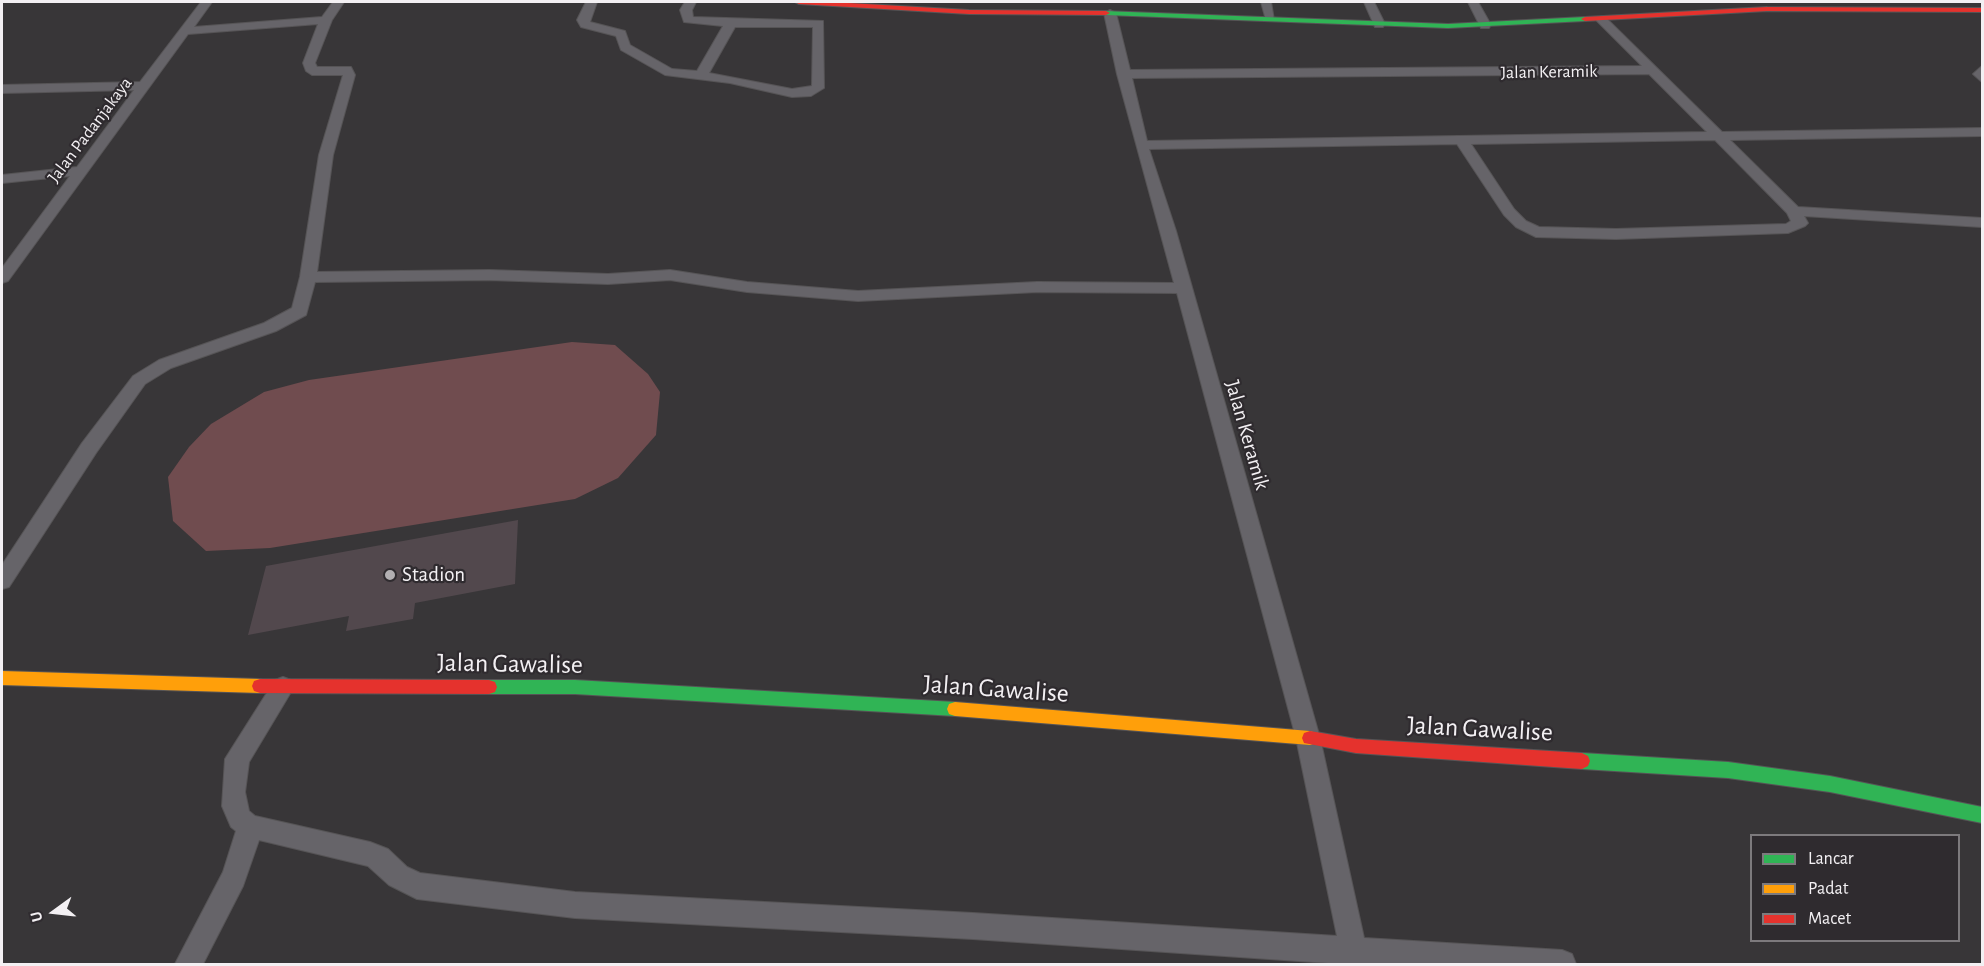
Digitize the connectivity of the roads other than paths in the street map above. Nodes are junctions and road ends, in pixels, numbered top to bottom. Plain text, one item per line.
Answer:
1 (206, 2) edge
2 (338, 2) edge
3 (591, 2) edge
4 (690, 2) edge
5 (799, 2) edge
6 (1266, 2) edge
7 (1369, 2) edge
8 (1473, 2) edge
9 (1763, 5) edge
10 (970, 7) edge
11 (1073, 7) edge
12 (1176, 8) edge
13 (1983, 10) edge
14 (1110, 13) junction
15 (1270, 18) junction
16 (1600, 18) junction
17 (326, 20) junction
18 (730, 23) junction
19 (1379, 24) junction
20 (1485, 25) junction
21 (184, 31) junction
22 (1652, 70) junction
23 (1983, 70) edge
24 (1123, 74) junction
25 (701, 76) junction
26 (1983, 78) edge
27 (145, 86) junction
28 (2, 89) edge
29 (1983, 132) edge
30 (1719, 136) junction
31 (1460, 138) junction
32 (1141, 145) junction
33 (81, 171) junction
34 (2, 180) edge
35 (1794, 211) junction
36 (1983, 223) edge
37 (2, 278) edge
38 (308, 278) junction
39 (1181, 288) junction
40 (2, 581) edge
41 (2, 678) edge
42 (283, 687) junction
43 (1308, 738) junction
44 (1983, 815) edge
45 (250, 827) junction
46 (1356, 958) edge
47 (189, 964) edge
48 (1546, 964) edge

1 - 21 street, Jalan Padanjakaya
2 - 17 street
3 - 25 street
4 - 18 street
5 - 10 street
6 - 15 street
7 - 19 street
8 - 20 street
9 - 13 street
9 - 16 street
10 - 11 street
11 - 14 street
12 - 14 street
12 - 15 street
14 - 24 street, Jalan Keramik
15 - 19 street
16 - 20 street
16 - 22 street, Jalan Keramik
17 - 21 street
17 - 38 street
18 - 25 street
18 - 25 street
19 - 20 street
21 - 27 street, Jalan Padanjakaya
22 - 24 street, Jalan Keramik
22 - 30 street, Jalan Keramik
23 - 26 street
24 - 32 street, Jalan Keramik
27 - 28 street
27 - 33 street, Jalan Padanjakaya
29 - 30 street
30 - 31 street
30 - 35 street, Jalan Keramik
31 - 32 street
31 - 35 street
32 - 39 street, Jalan Keramik
33 - 34 street
33 - 37 street, Jalan Padanjakaya
35 - 36 street
38 - 39 street
38 - 40 street
39 - 43 street, Jalan Keramik
41 - 42 street, Jalan Gawalise
42 - 43 street, Jalan Gawalise
42 - 45 street
43 - 44 street, Jalan Gawalise
43 - 46 street, Jalan Keramik
45 - 46 street
45 - 47 street
46 - 48 street

